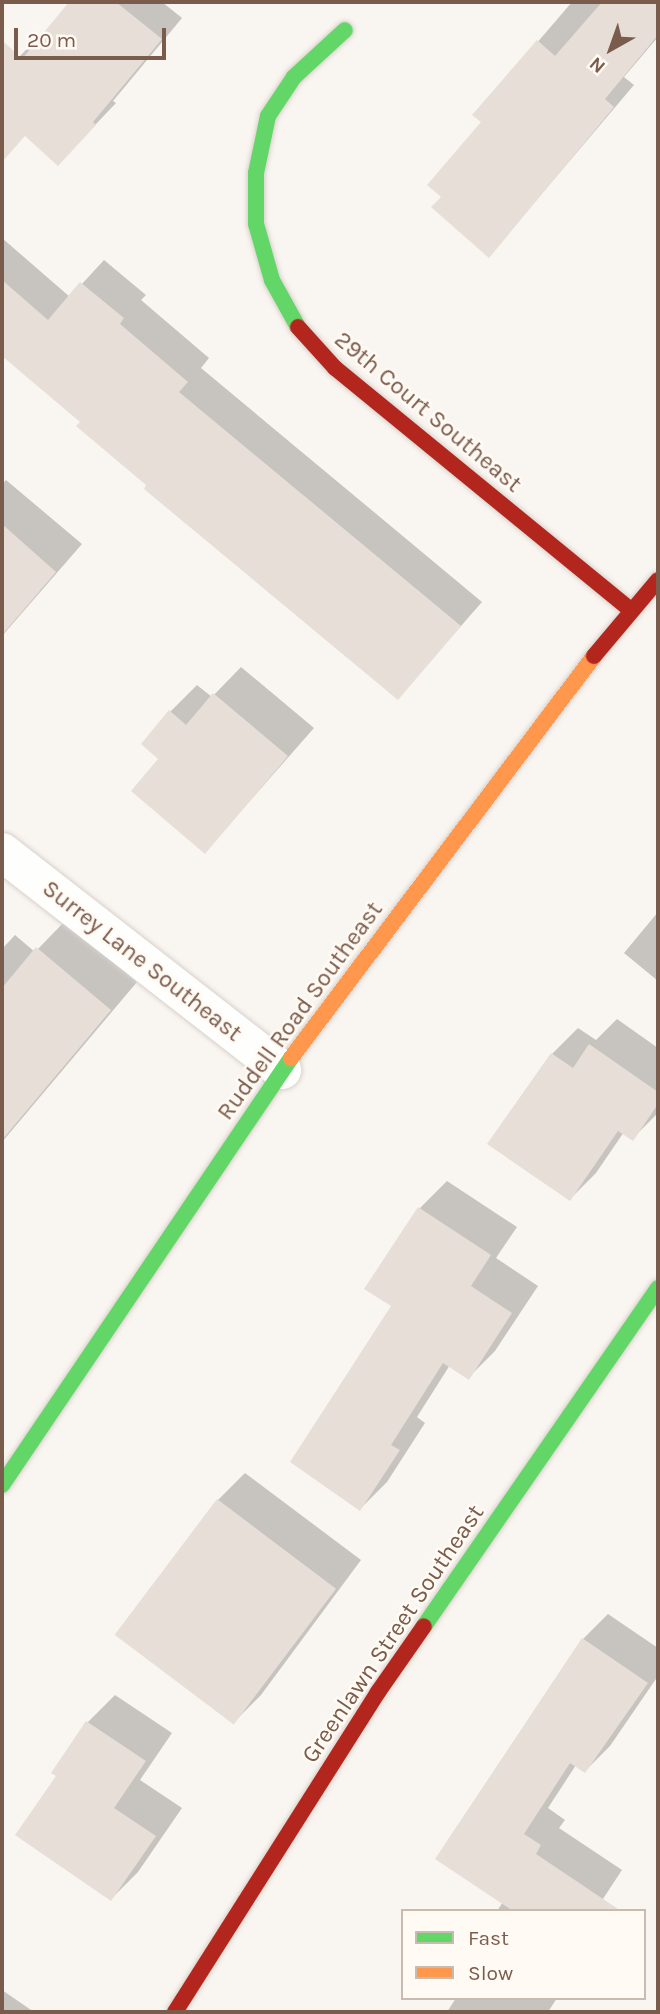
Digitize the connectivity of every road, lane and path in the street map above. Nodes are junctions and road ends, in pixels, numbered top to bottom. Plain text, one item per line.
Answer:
1 (345, 30) dead end
2 (658, 580) edge
3 (631, 610) junction
4 (2, 852) edge
5 (282, 1070) junction
6 (658, 1287) edge
7 (2, 1485) edge
8 (175, 2012) edge

1 - 3 street, 29th Court Southeast
2 - 3 street, Ruddell Road Southeast
3 - 5 street, Ruddell Road Southeast
4 - 5 street, Surrey Lane Southeast
5 - 7 street, Ruddell Road Southeast
6 - 8 street, Greenlawn Street Southeast

